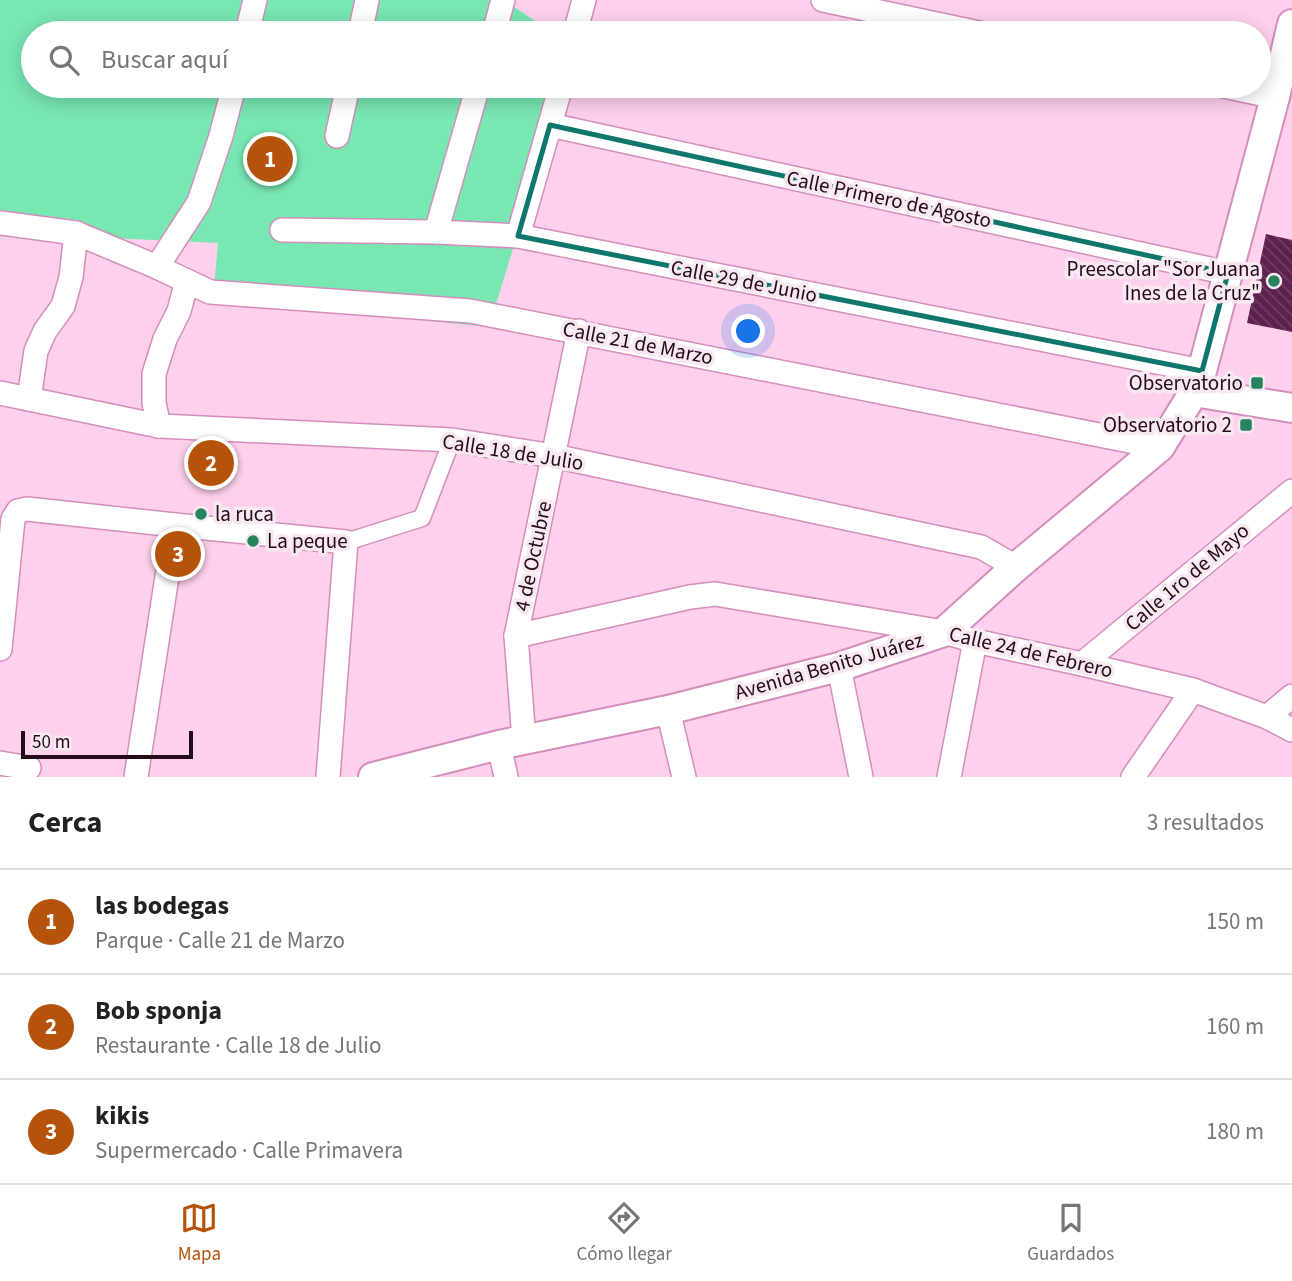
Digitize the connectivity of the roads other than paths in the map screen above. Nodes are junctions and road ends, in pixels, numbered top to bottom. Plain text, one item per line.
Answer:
1 (255, 0) edge
2 (367, 0) edge
3 (503, 0) edge
4 (584, 0) edge
5 (823, 0) edge
6 (250, 21) edge
7 (363, 21) edge
8 (497, 21) edge
9 (578, 21) edge
10 (922, 21) edge
11 (1292, 24) edge
12 (1271, 96) edge
13 (1275, 97) junction
14 (230, 98) edge
15 (345, 98) edge
16 (475, 98) edge
17 (558, 98) edge
18 (550, 125) junction
19 (337, 136) dead end
20 (0, 223) edge
21 (282, 230) dead end
22 (436, 232) junction
23 (76, 233) junction
24 (517, 236) junction
25 (157, 267) junction
26 (1228, 274) junction
27 (187, 281) junction
28 (579, 331) junction
29 (1198, 382) junction
30 (0, 393) edge
31 (29, 399) junction
32 (1292, 408) edge
33 (159, 426) junction
34 (453, 440) junction
35 (1160, 446) junction
36 (554, 456) junction
37 (1292, 491) edge
38 (175, 526) junction
39 (346, 542) junction
40 (1016, 567) junction
41 (944, 632) junction
42 (516, 636) junction
43 (975, 641) junction
44 (0, 649) edge
45 (1082, 664) junction
46 (839, 667) junction
47 (1193, 690) junction
48 (1292, 696) edge
49 (668, 710) junction
50 (1267, 717) junction
51 (1292, 730) edge
52 (511, 743) junction
53 (0, 762) edge
54 (29, 768) dead end
55 (136, 777) edge
56 (328, 777) edge
57 (373, 777) edge
58 (506, 777) edge
59 (684, 777) edge
60 (861, 777) edge
61 (949, 777) edge
62 (1133, 777) edge

1 - 6 street
2 - 7 street
3 - 8 street
4 - 9 street
5 - 10 street
11 - 13 street, Avenida Benito Juárez
12 - 13 street
13 - 26 street, Avenida Benito Juárez
14 - 25 street
15 - 19 street
16 - 22 street
17 - 18 street
18 - 24 street
18 - 26 street, Calle Primero de Agosto
20 - 23 street, Calle 21 de Marzo
21 - 22 street, Calle 29 de Junio
22 - 24 street, Calle 29 de Junio
23 - 25 street, Calle 21 de Marzo
23 - 31 street
24 - 29 street, Calle 29 de Junio
25 - 27 street, Calle 21 de Marzo
26 - 29 street, Avenida Benito Juárez
27 - 28 street, Calle 21 de Marzo
27 - 33 street
28 - 35 street, Calle 21 de Marzo
28 - 36 street, 4 de Octubre
29 - 32 street
29 - 35 street, Avenida Benito Juárez
30 - 31 street, Calle 18 de Julio
31 - 33 street, Calle 18 de Julio
33 - 34 street, Calle 18 de Julio
34 - 36 street, Calle 18 de Julio
34 - 39 street
35 - 40 street, Avenida Benito Juárez
36 - 40 street, Calle 18 de Julio
36 - 42 street, 4 de Octubre
37 - 45 street, Calle 1ro de Mayo
38 - 39 street
38 - 44 street
38 - 55 street
39 - 56 street
40 - 41 street, Avenida Benito Juárez
41 - 42 street, Calle 24 de Febrero
41 - 43 street, Calle 24 de Febrero
41 - 46 street, Avenida Benito Juárez
42 - 52 street, 4 de Octubre
43 - 45 street, Calle 24 de Febrero
43 - 61 street
45 - 47 street, Calle 24 de Febrero
46 - 49 street, Avenida Benito Juárez
46 - 60 street
47 - 50 street, Calle 24 de Febrero
47 - 62 street
48 - 50 street
49 - 52 street, Avenida Benito Juárez
49 - 59 street
50 - 51 street, Calle 24 de Febrero
52 - 57 street, Avenida Benito Juárez
52 - 58 street, 4 de Octubre
53 - 54 street

